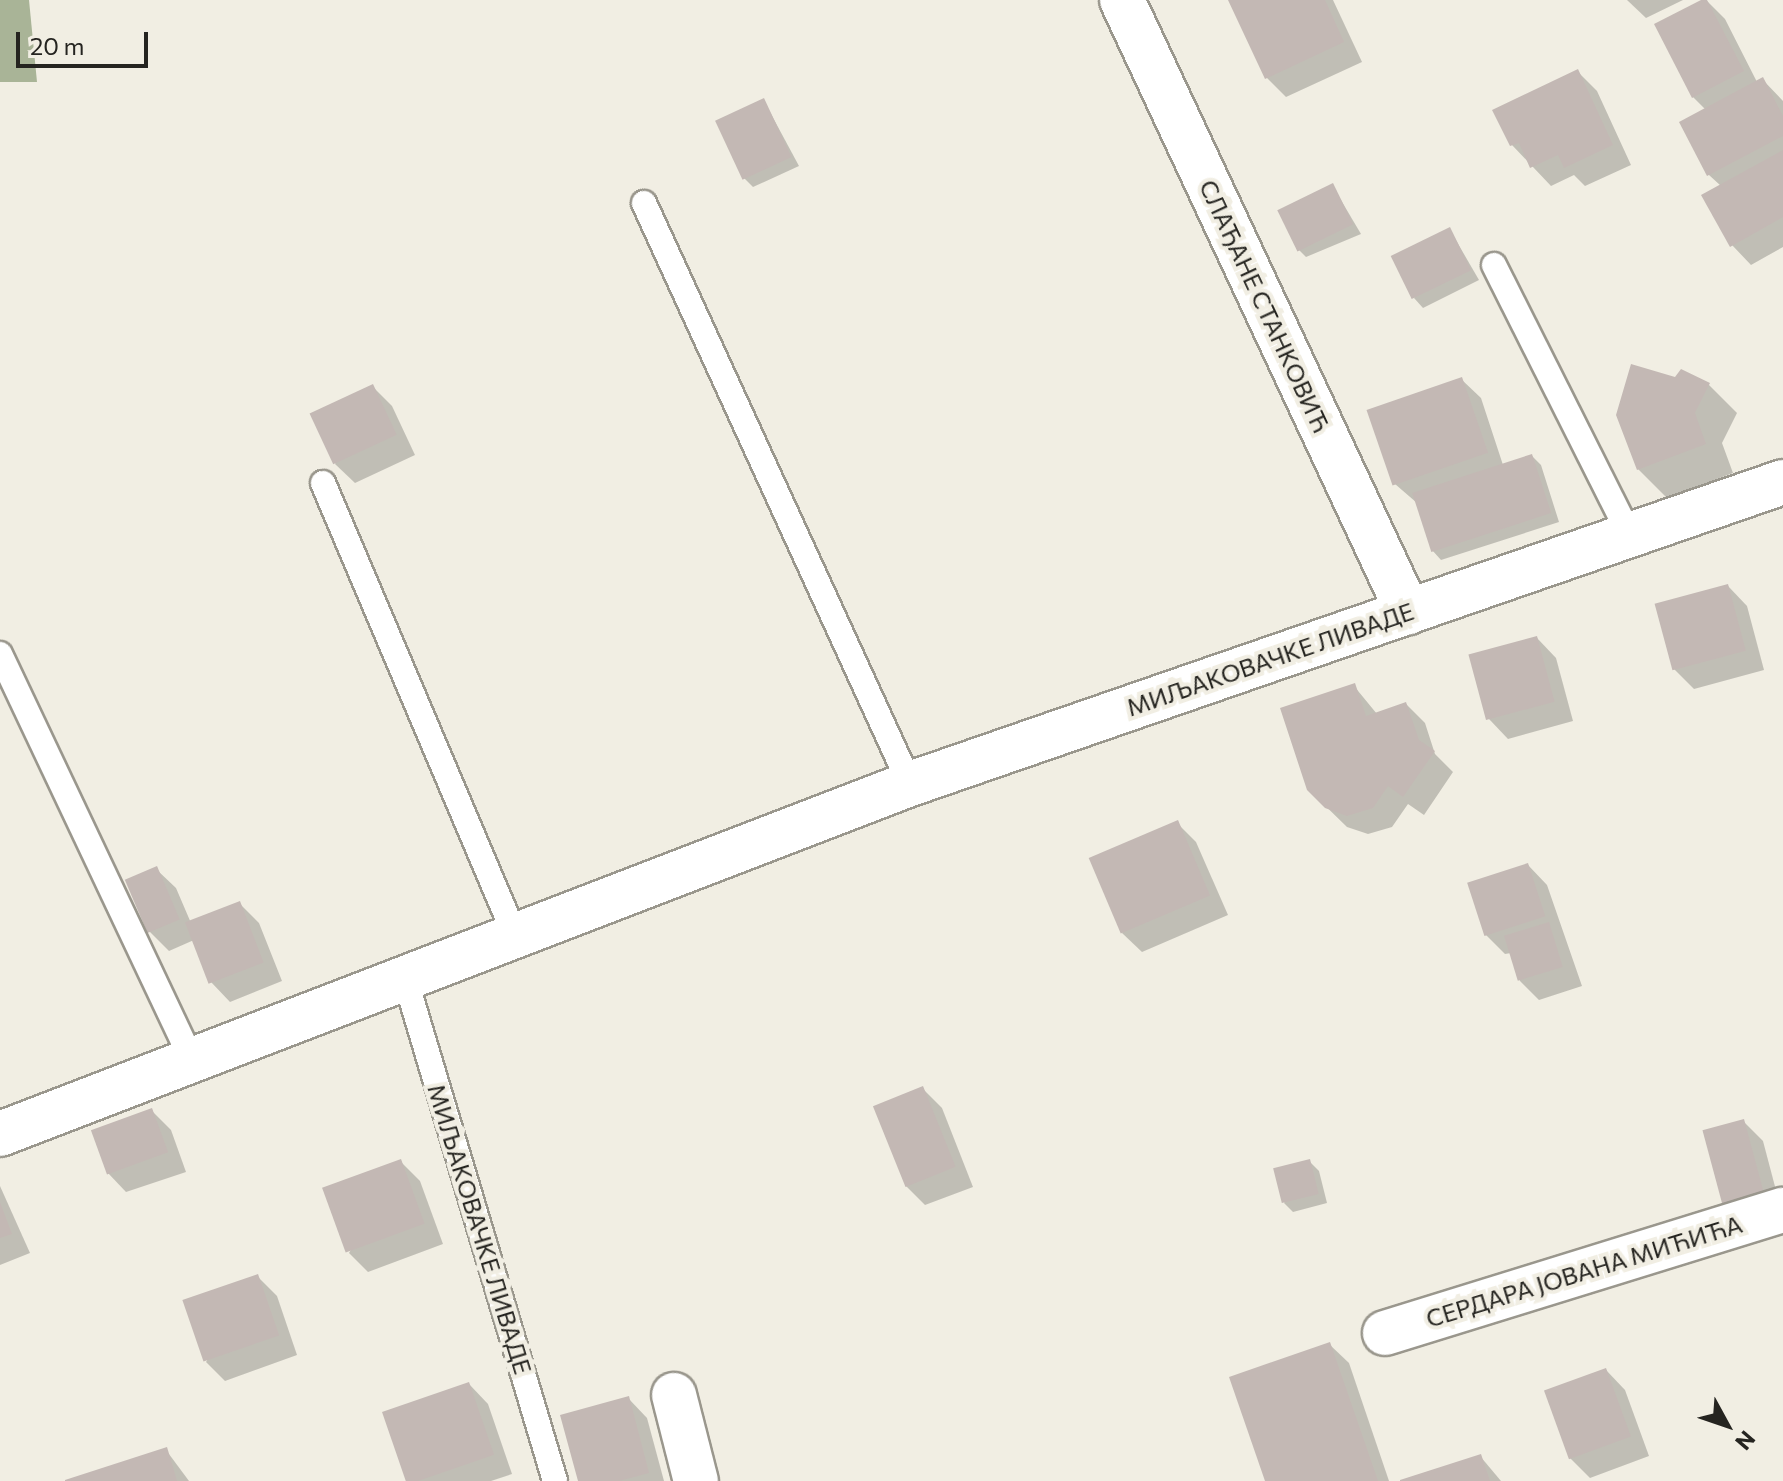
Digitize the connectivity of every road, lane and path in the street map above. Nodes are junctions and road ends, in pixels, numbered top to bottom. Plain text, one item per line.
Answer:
1 (1122, 0) edge
2 (644, 203) dead end
3 (1494, 265) dead end
4 (1783, 482) edge
5 (323, 483) dead end
6 (1630, 535) junction
7 (1408, 612) junction
8 (0, 654) edge
9 (910, 784) junction
10 (515, 935) junction
11 (405, 978) junction
12 (192, 1060) junction
13 (0, 1134) edge
14 (1783, 1210) edge
15 (1385, 1333) dead end
16 (674, 1395) dead end
17 (555, 1481) edge
18 (696, 1481) edge

1 - 7 street, СЛАЂАНЕ СТАНКОВИЋ
2 - 9 lane
3 - 6 lane
4 - 6 street, МИЉАКОВАЧКЕ ЛИВАДЕ
5 - 10 lane
6 - 7 street, МИЉАКОВАЧКЕ ЛИВАДЕ
7 - 9 street, МИЉАКОВАЧКЕ ЛИВАДЕ
8 - 12 lane
9 - 10 street, МИЉАКОВАЧКЕ ЛИВАДЕ
10 - 11 street, МИЉАКОВАЧКЕ ЛИВАДЕ
11 - 12 street, МИЉАКОВАЧКЕ ЛИВАДЕ
11 - 17 lane, МИЉАКОВАЧКЕ ЛИВАДЕ
12 - 13 street, МИЉАКОВАЧКЕ ЛИВАДЕ
14 - 15 street, СЕРДАРА ЈОВАНА МИЋИЋА
16 - 18 street

